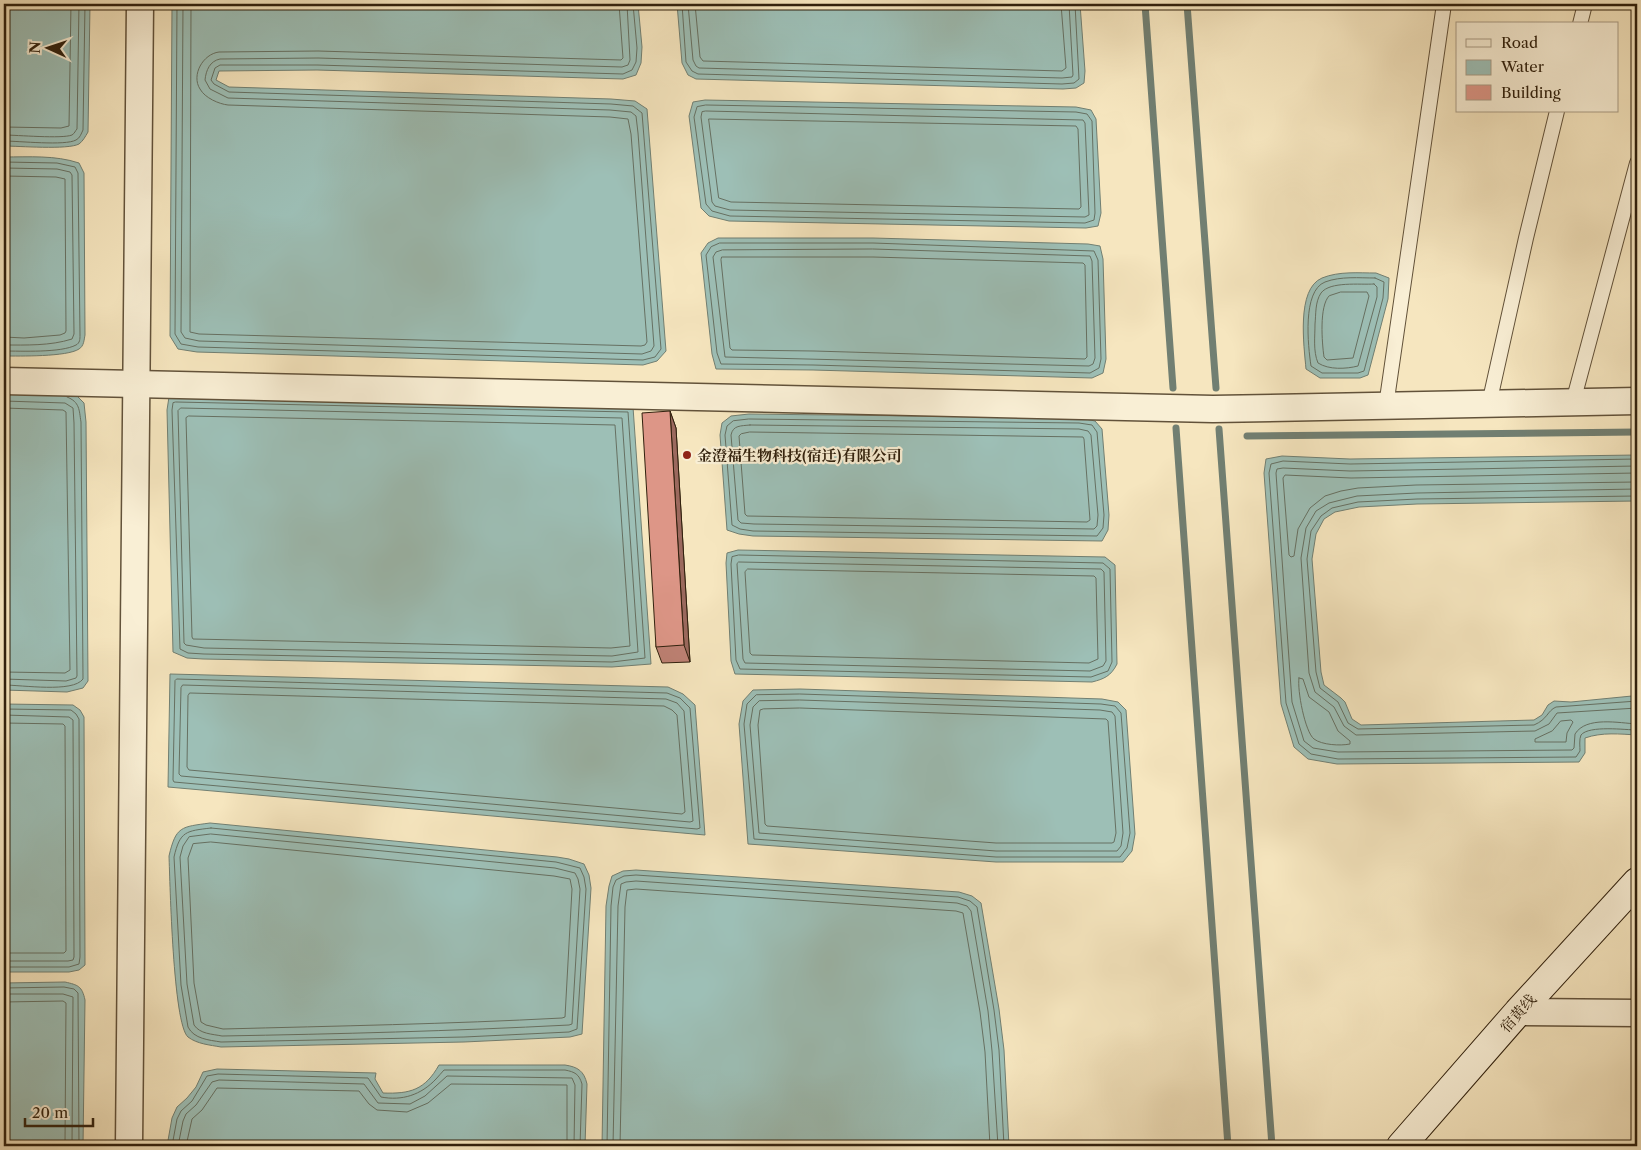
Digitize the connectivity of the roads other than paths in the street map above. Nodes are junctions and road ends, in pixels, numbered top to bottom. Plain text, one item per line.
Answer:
1 (140, 4) edge
2 (1444, 4) edge
3 (1585, 4) edge
4 (1580, 22) edge
5 (1558, 112) edge
6 (1637, 163) edge
7 (4, 381) edge
8 (136, 385) junction
9 (1637, 401) edge
10 (1573, 402) junction
11 (1488, 404) junction
12 (1386, 406) junction
13 (1637, 882) edge
14 (1518, 1012) junction
15 (1637, 1013) edge
16 (1404, 1145) edge
17 (129, 1146) edge

1 - 8 street
2 - 12 lane
3 - 4 lane
5 - 11 lane
6 - 10 lane
7 - 8 street
8 - 12 street
8 - 17 street
9 - 10 street
10 - 11 street
11 - 12 street
13 - 14 main road, 宿黄线
14 - 15 street
14 - 16 main road, 宿黄线

